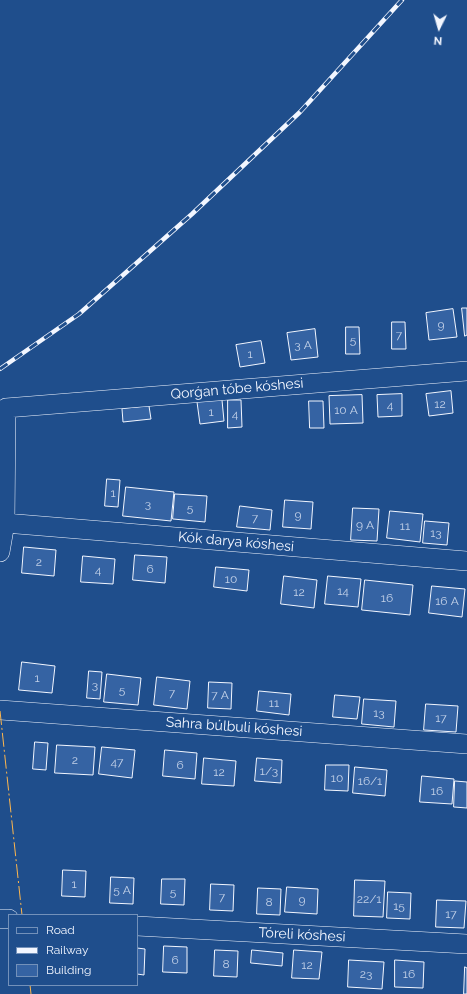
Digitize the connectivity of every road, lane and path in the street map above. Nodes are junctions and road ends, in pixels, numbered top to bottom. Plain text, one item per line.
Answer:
1 (467, 371) edge
2 (5, 523) junction
3 (0, 552) edge
4 (467, 561) edge
5 (0, 710) edge
6 (467, 744) edge
7 (138, 926) edge
8 (467, 944) edge

1 - 2 street, Qorǵan tóbe kóshesi
2 - 3 street
2 - 4 street, Kók darya kóshesi
5 - 6 street, Sahra búlbuli kóshesi
7 - 8 street, Tóreli kóshesi

